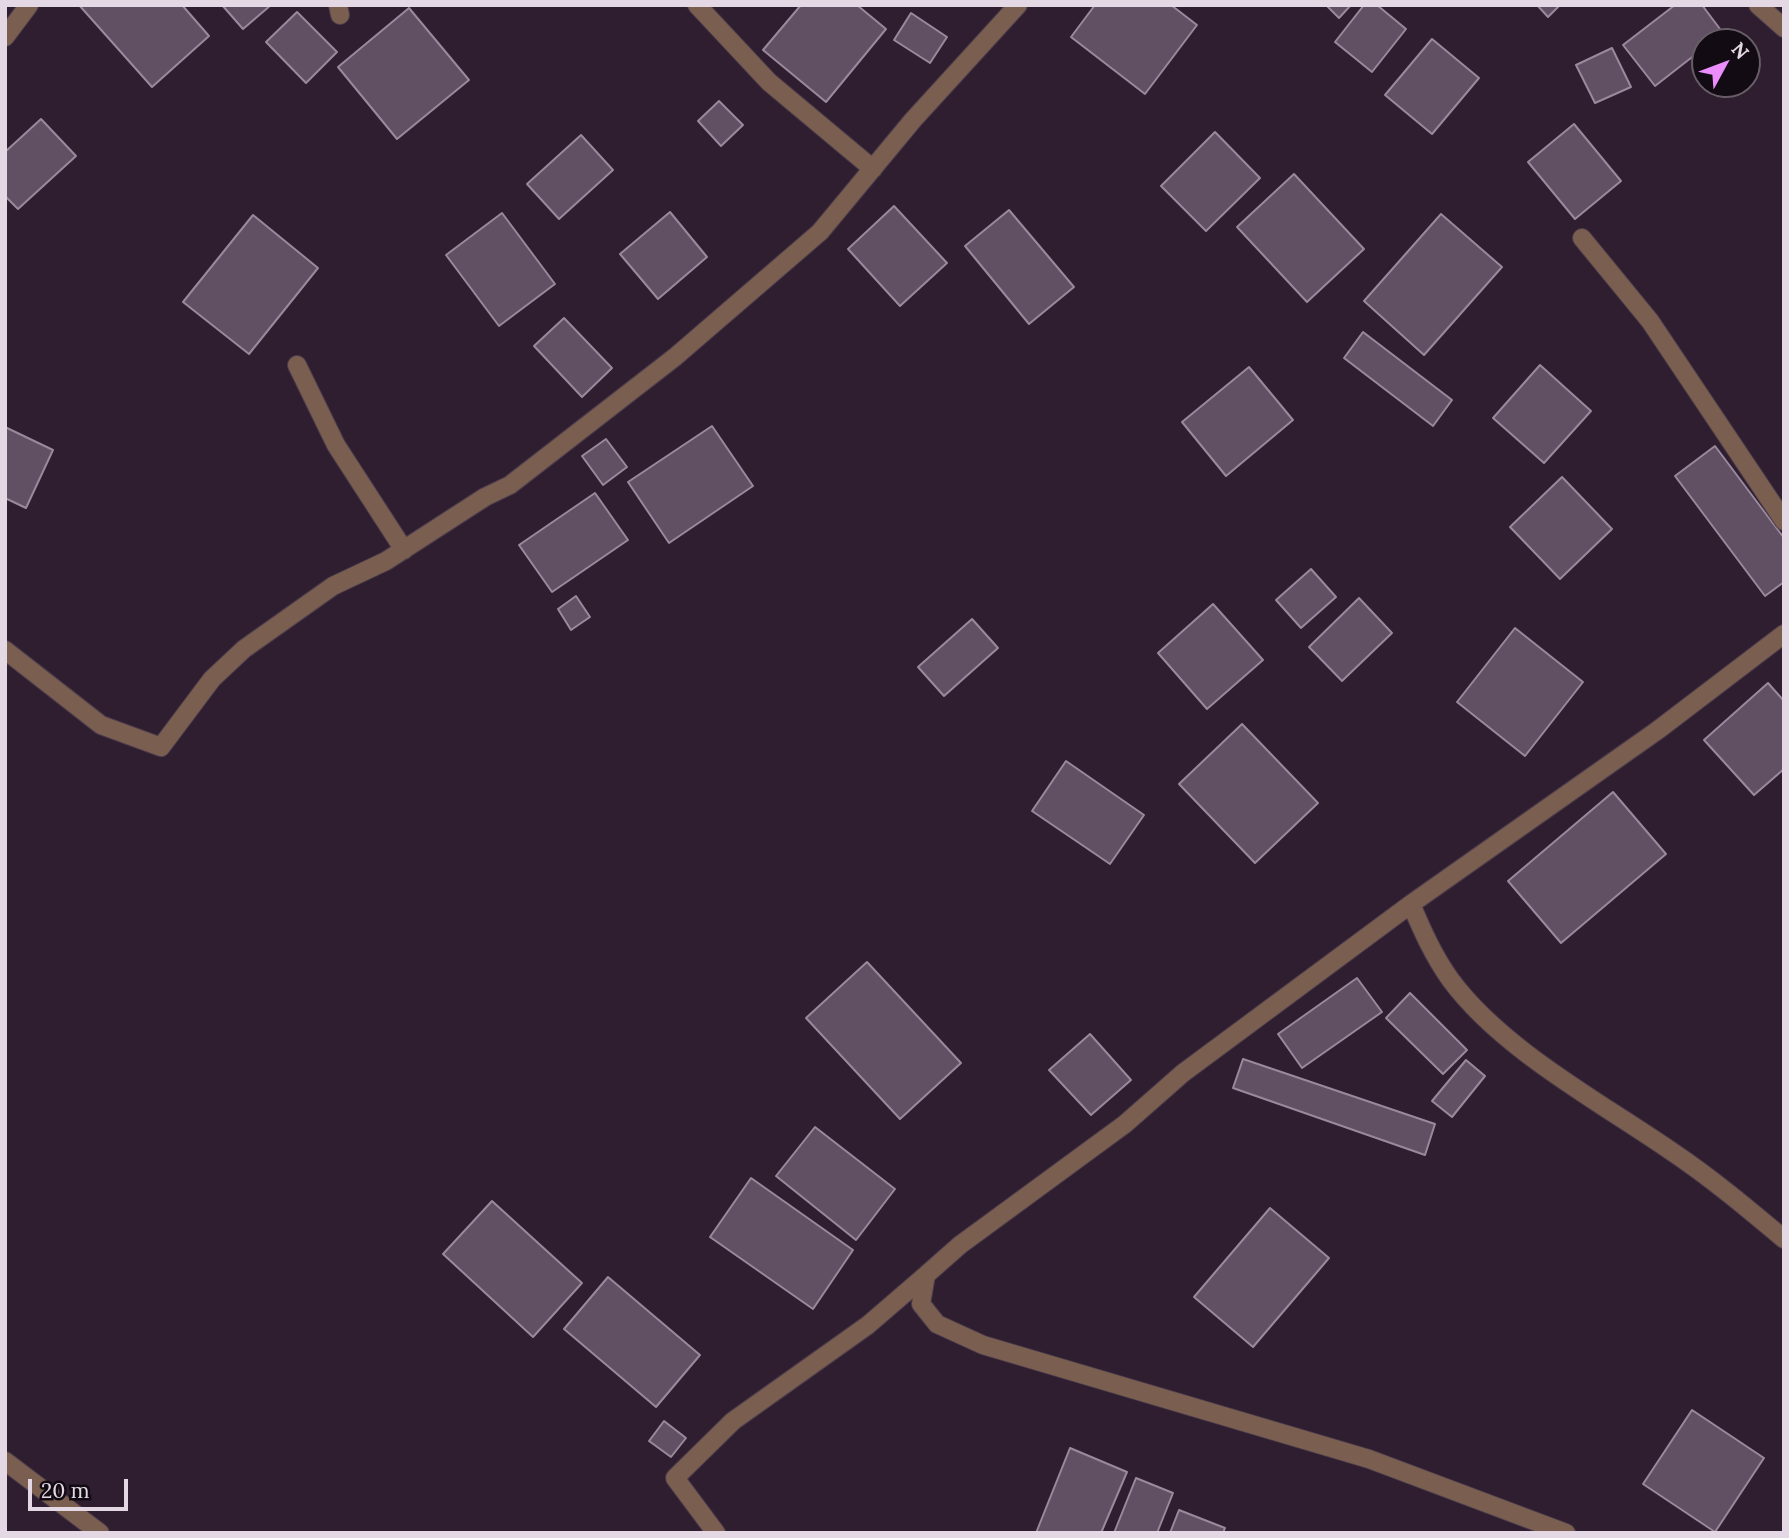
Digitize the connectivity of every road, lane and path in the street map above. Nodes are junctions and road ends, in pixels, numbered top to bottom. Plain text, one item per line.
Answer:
1 (29, 5) edge
2 (697, 5) edge
3 (1018, 5) edge
4 (1758, 5) edge
5 (1784, 28) edge
6 (5, 37) edge
7 (873, 169) junction
8 (1582, 238) dead end
9 (297, 365) dead end
10 (1784, 521) edge
11 (404, 550) junction
12 (1784, 634) edge
13 (5, 650) edge
14 (1411, 904) junction
15 (1784, 1239) edge
16 (926, 1275) junction
17 (5, 1461) edge
18 (100, 1533) edge
19 (716, 1533) edge
20 (1566, 1533) edge

1 - 6 street
2 - 7 street
3 - 7 street
4 - 5 street
7 - 11 street
8 - 10 street
9 - 11 street
11 - 13 street
12 - 14 street
14 - 15 street
14 - 16 street
16 - 19 street
16 - 20 street
17 - 18 street

